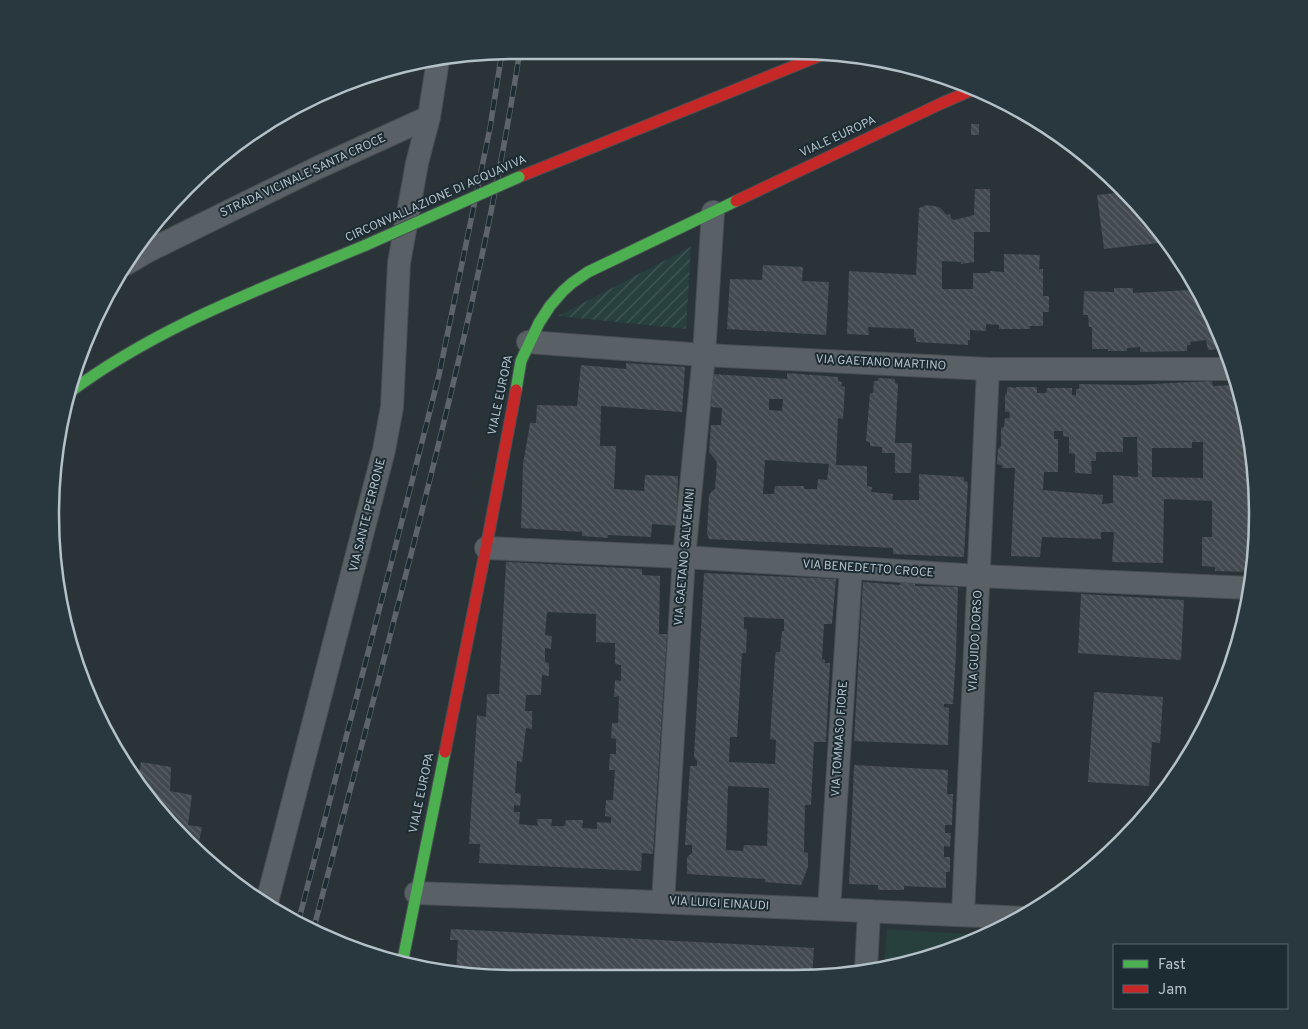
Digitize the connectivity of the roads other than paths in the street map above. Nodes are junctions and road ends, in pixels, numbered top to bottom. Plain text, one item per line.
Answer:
1 (810, 60) edge
2 (437, 66) edge
3 (966, 92) edge
4 (429, 117) junction
5 (713, 212) junction
6 (140, 256) edge
7 (528, 342) junction
8 (704, 355) junction
9 (988, 368) junction
10 (1225, 369) edge
11 (77, 386) edge
12 (486, 548) junction
13 (684, 557) junction
14 (851, 568) junction
15 (979, 576) junction
16 (1243, 588) edge
17 (416, 893) junction
18 (268, 897) edge
19 (662, 902) junction
20 (828, 909) junction
21 (869, 911) junction
22 (963, 914) junction
23 (1006, 917) edge
24 (404, 956) edge
25 (866, 964) edge

1 - 11 street, CIRCONVALLAZIONE DI ACQUAVIVA, bridge
2 - 4 street
3 - 5 street, VIALE EUROPA
4 - 6 street, STRADA VICINALE SANTA CROCE
4 - 18 street, VIA SANTE PERRONE
5 - 7 street, VIALE EUROPA
5 - 8 street, VIA GAETANO SALVEMINI
7 - 8 street, VIA GAETANO MARTINO
7 - 12 street, VIALE EUROPA
8 - 9 street, VIA GAETANO MARTINO
8 - 13 street, VIA GAETANO SALVEMINI
9 - 10 street, VIA GAETANO MARTINO
9 - 15 street, VIA GUIDO DORSO
12 - 13 street, VIA BENEDETTO CROCE
12 - 17 street, VIALE EUROPA
13 - 14 street, VIA BENEDETTO CROCE
13 - 19 street, VIA GAETANO SALVEMINI
14 - 15 street, VIA BENEDETTO CROCE
14 - 20 street, VIA TOMMASO FIORE
15 - 16 street, VIA BENEDETTO CROCE
15 - 22 street, VIA GUIDO DORSO
17 - 19 street, VIA LUIGI EINAUDI
17 - 24 street, VIALE EUROPA
19 - 20 street, VIA LUIGI EINAUDI
20 - 21 street, VIA LUIGI EINAUDI
21 - 22 street, VIA LUIGI EINAUDI
21 - 25 street
22 - 23 street, VIA LUIGI EINAUDI

